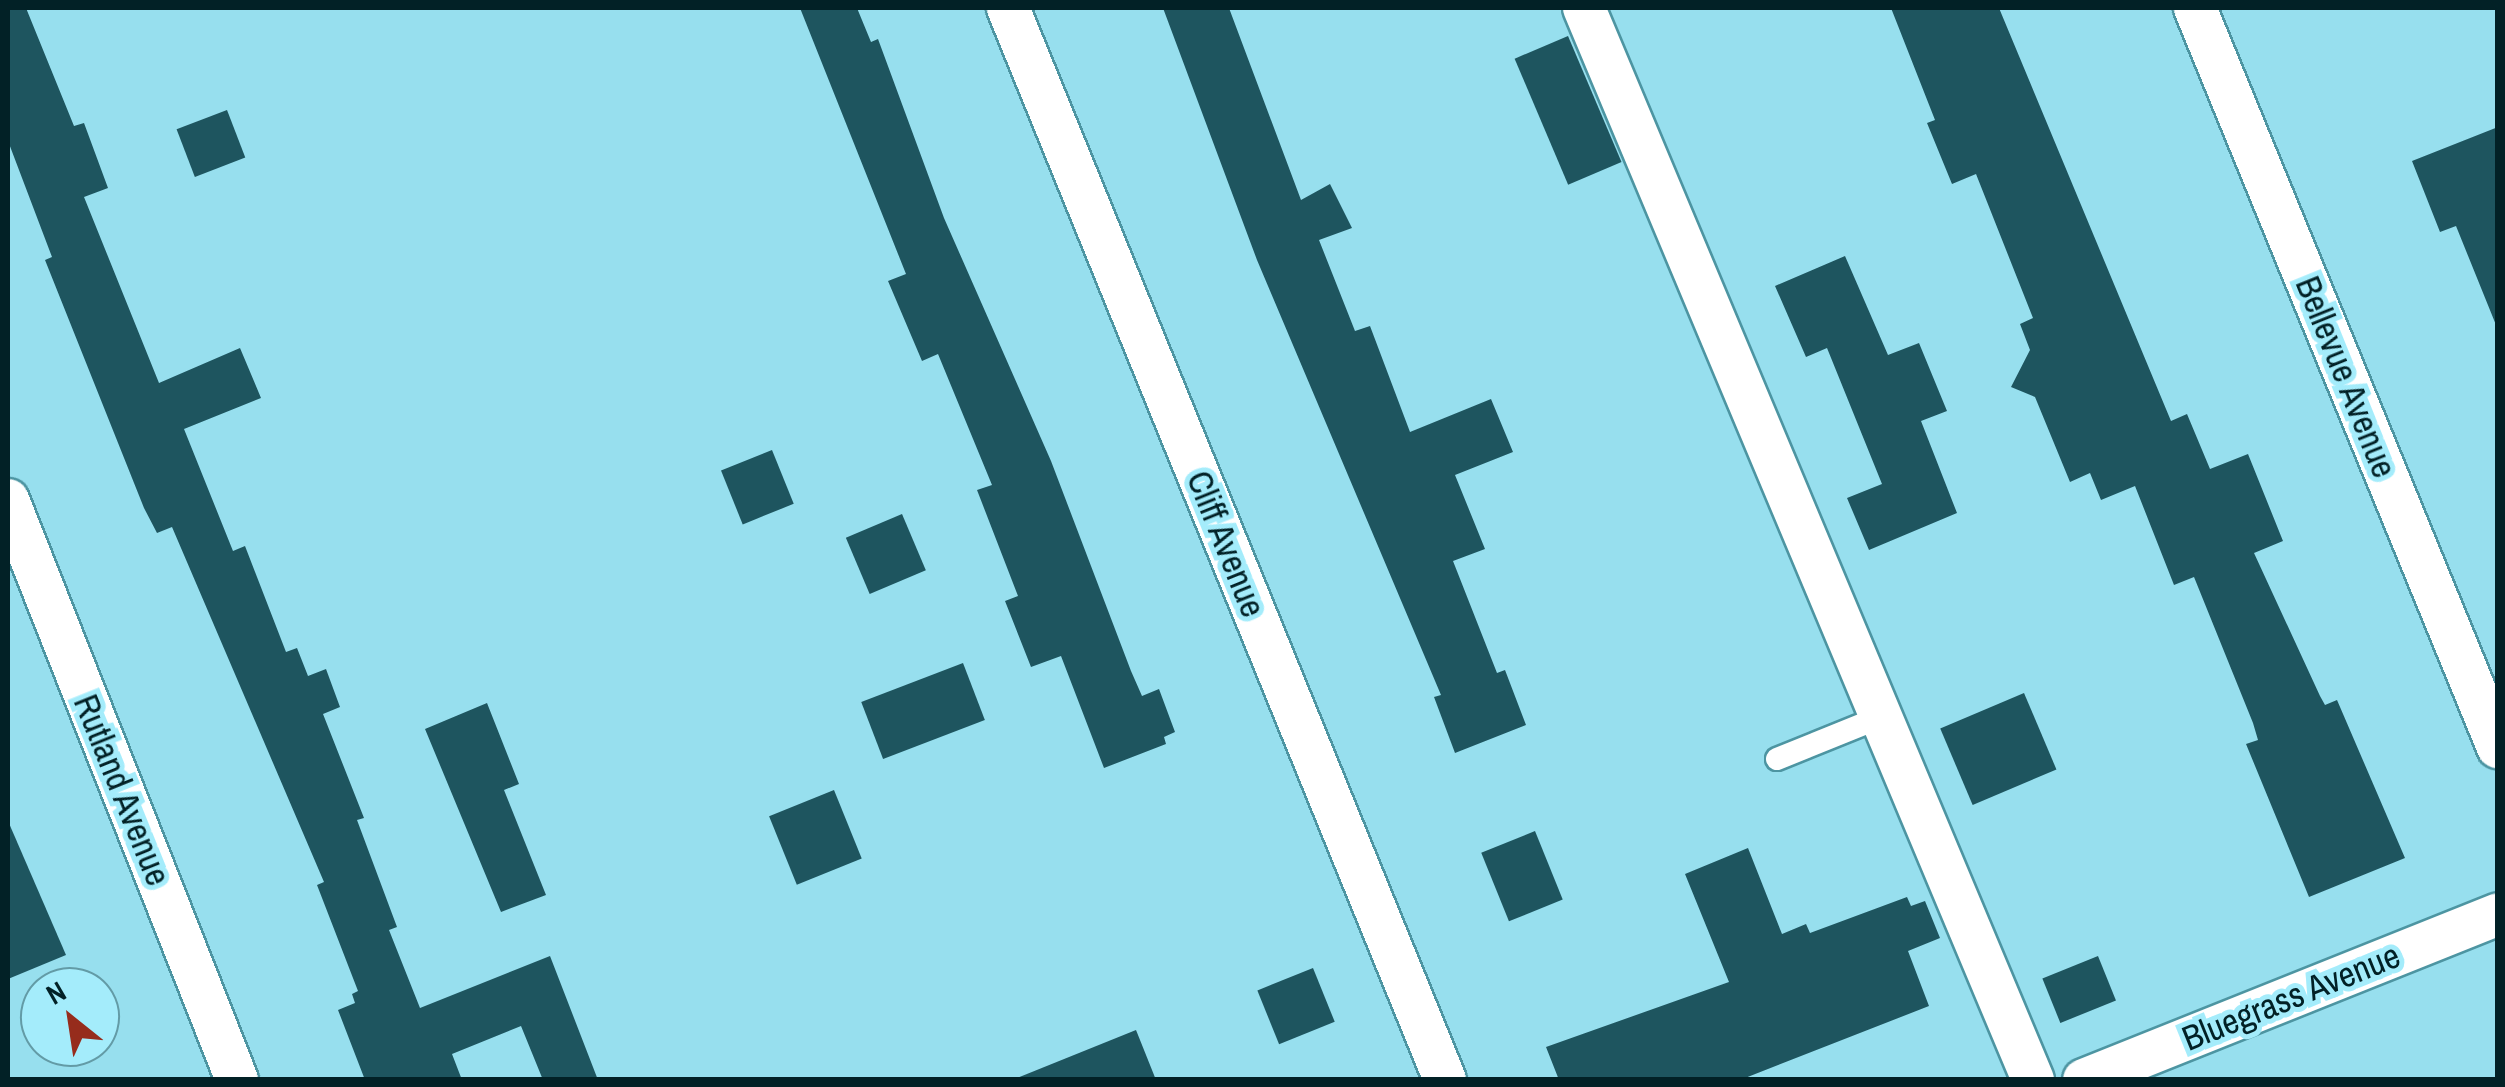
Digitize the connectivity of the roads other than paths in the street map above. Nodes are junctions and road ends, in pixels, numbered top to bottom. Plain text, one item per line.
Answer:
1 (1008, 8) edge
2 (1584, 8) edge
3 (2195, 8) edge
4 (8, 500) edge
5 (1881, 717) junction
6 (2498, 746) edge
7 (1777, 759) dead end
8 (2498, 914) edge
9 (237, 1080) edge
10 (1445, 1080) edge
11 (2034, 1080) edge
12 (2084, 1080) edge

1 - 10 street, Cliff Avenue
2 - 5 street
3 - 6 street, Bellevue Avenue
4 - 9 street, Rutland Avenue
5 - 7 lane
5 - 11 street
8 - 12 street, Bluegrass Avenue

